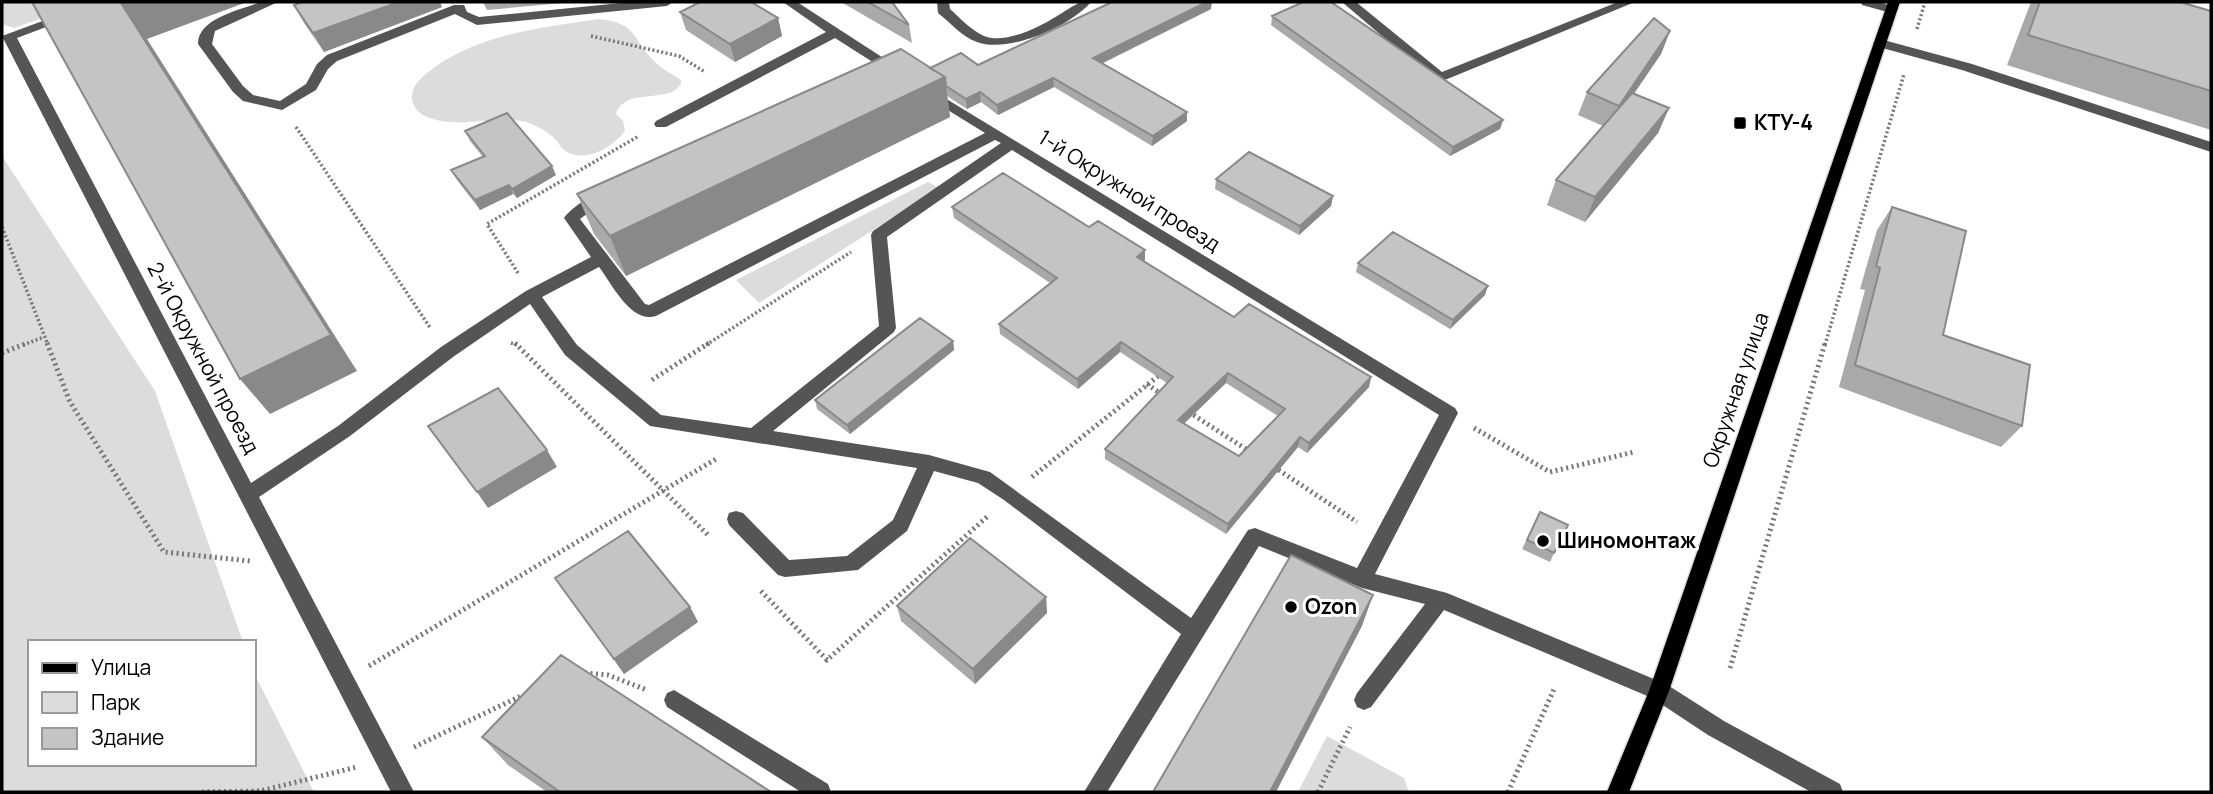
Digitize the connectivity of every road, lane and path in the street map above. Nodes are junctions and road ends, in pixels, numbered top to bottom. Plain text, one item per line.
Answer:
1 (106, 2) edge
2 (272, 2) edge
3 (667, 2) edge
4 (789, 2) edge
5 (943, 2) edge
6 (1086, 2) edge
7 (1348, 2) edge
8 (1629, 2) edge
9 (1867, 2) edge
10 (1925, 2) edge
11 (1892, 5) edge
12 (556, 13) junction
13 (834, 33) junction
14 (1880, 43) junction
15 (1911, 51) junction
16 (729, 88) junction
17 (661, 124) dead end
18 (993, 135) junction
19 (1012, 143) junction
20 (2211, 147) edge
21 (619, 192) edge
22 (2, 228) edge
23 (878, 235) junction
24 (601, 259) junction
25 (532, 295) junction
26 (44, 337) junction
27 (2, 353) edge
28 (1167, 368) edge
29 (1147, 384) junction
30 (626, 397) junction
31 (1170, 399) edge
32 (1181, 407) edge
33 (1449, 413) junction
34 (752, 437) junction
35 (1634, 452) dead end
36 (1259, 458) edge
37 (929, 462) junction
38 (1271, 465) edge
39 (249, 494) junction
40 (1011, 495) junction
41 (736, 519) dead end
42 (1383, 538) junction
43 (285, 565) junction
44 (1362, 579) junction
45 (1440, 599) junction
46 (1194, 632) junction
47 (1730, 667) dead end
48 (573, 672) edge
49 (345, 681) junction
50 (1555, 687) dead end
51 (531, 691) edge
52 (1659, 691) junction
53 (674, 700) joint
54 (1364, 700) joint
55 (386, 760) junction
56 (202, 792) edge
57 (403, 792) edge
58 (820, 792) edge
59 (1095, 792) edge
60 (1318, 792) edge
61 (1508, 792) edge
62 (1618, 792) edge
63 (1832, 792) edge

1 - 39 street, 2-й Окружной проезд
2 - 12 street
3 - 12 street
4 - 13 street, 1-й Окружной проезд
5 - 6 street
7 - 8 street
9 - 11 street
10 - 15 path
11 - 14 main road, Окружная улица
12 - 16 path
13 - 16 street
13 - 18 street, 1-й Окружной проезд
14 - 15 street
14 - 52 main road, Окружная улица
15 - 20 street
15 - 47 path
16 - 17 street
18 - 19 street, 1-й Окружной проезд
18 - 24 street
19 - 23 street
19 - 33 street, 1-й Окружной проезд
21 - 24 street
22 - 26 path
23 - 30 path
23 - 34 street
24 - 25 street
25 - 30 street
25 - 39 street
26 - 27 path
26 - 43 path
28 - 29 path
29 - 31 path
29 - 40 path
30 - 34 street
32 - 36 path
33 - 35 path
33 - 42 street
34 - 37 street
34 - 49 path
37 - 40 street
37 - 41 street
38 - 42 path
39 - 43 street, 2-й Окружной проезд
40 - 46 street
42 - 44 street
43 - 49 street, 2-й Окружной проезд
44 - 45 street
44 - 46 street
45 - 52 street
45 - 54 street
46 - 59 street
48 - 53 path
49 - 55 street, 2-й Окружной проезд
50 - 61 path
51 - 55 path
52 - 62 main road, Окружная улица
52 - 63 street
53 - 58 street
54 - 60 path
55 - 56 path
55 - 57 street, 2-й Окружной проезд

